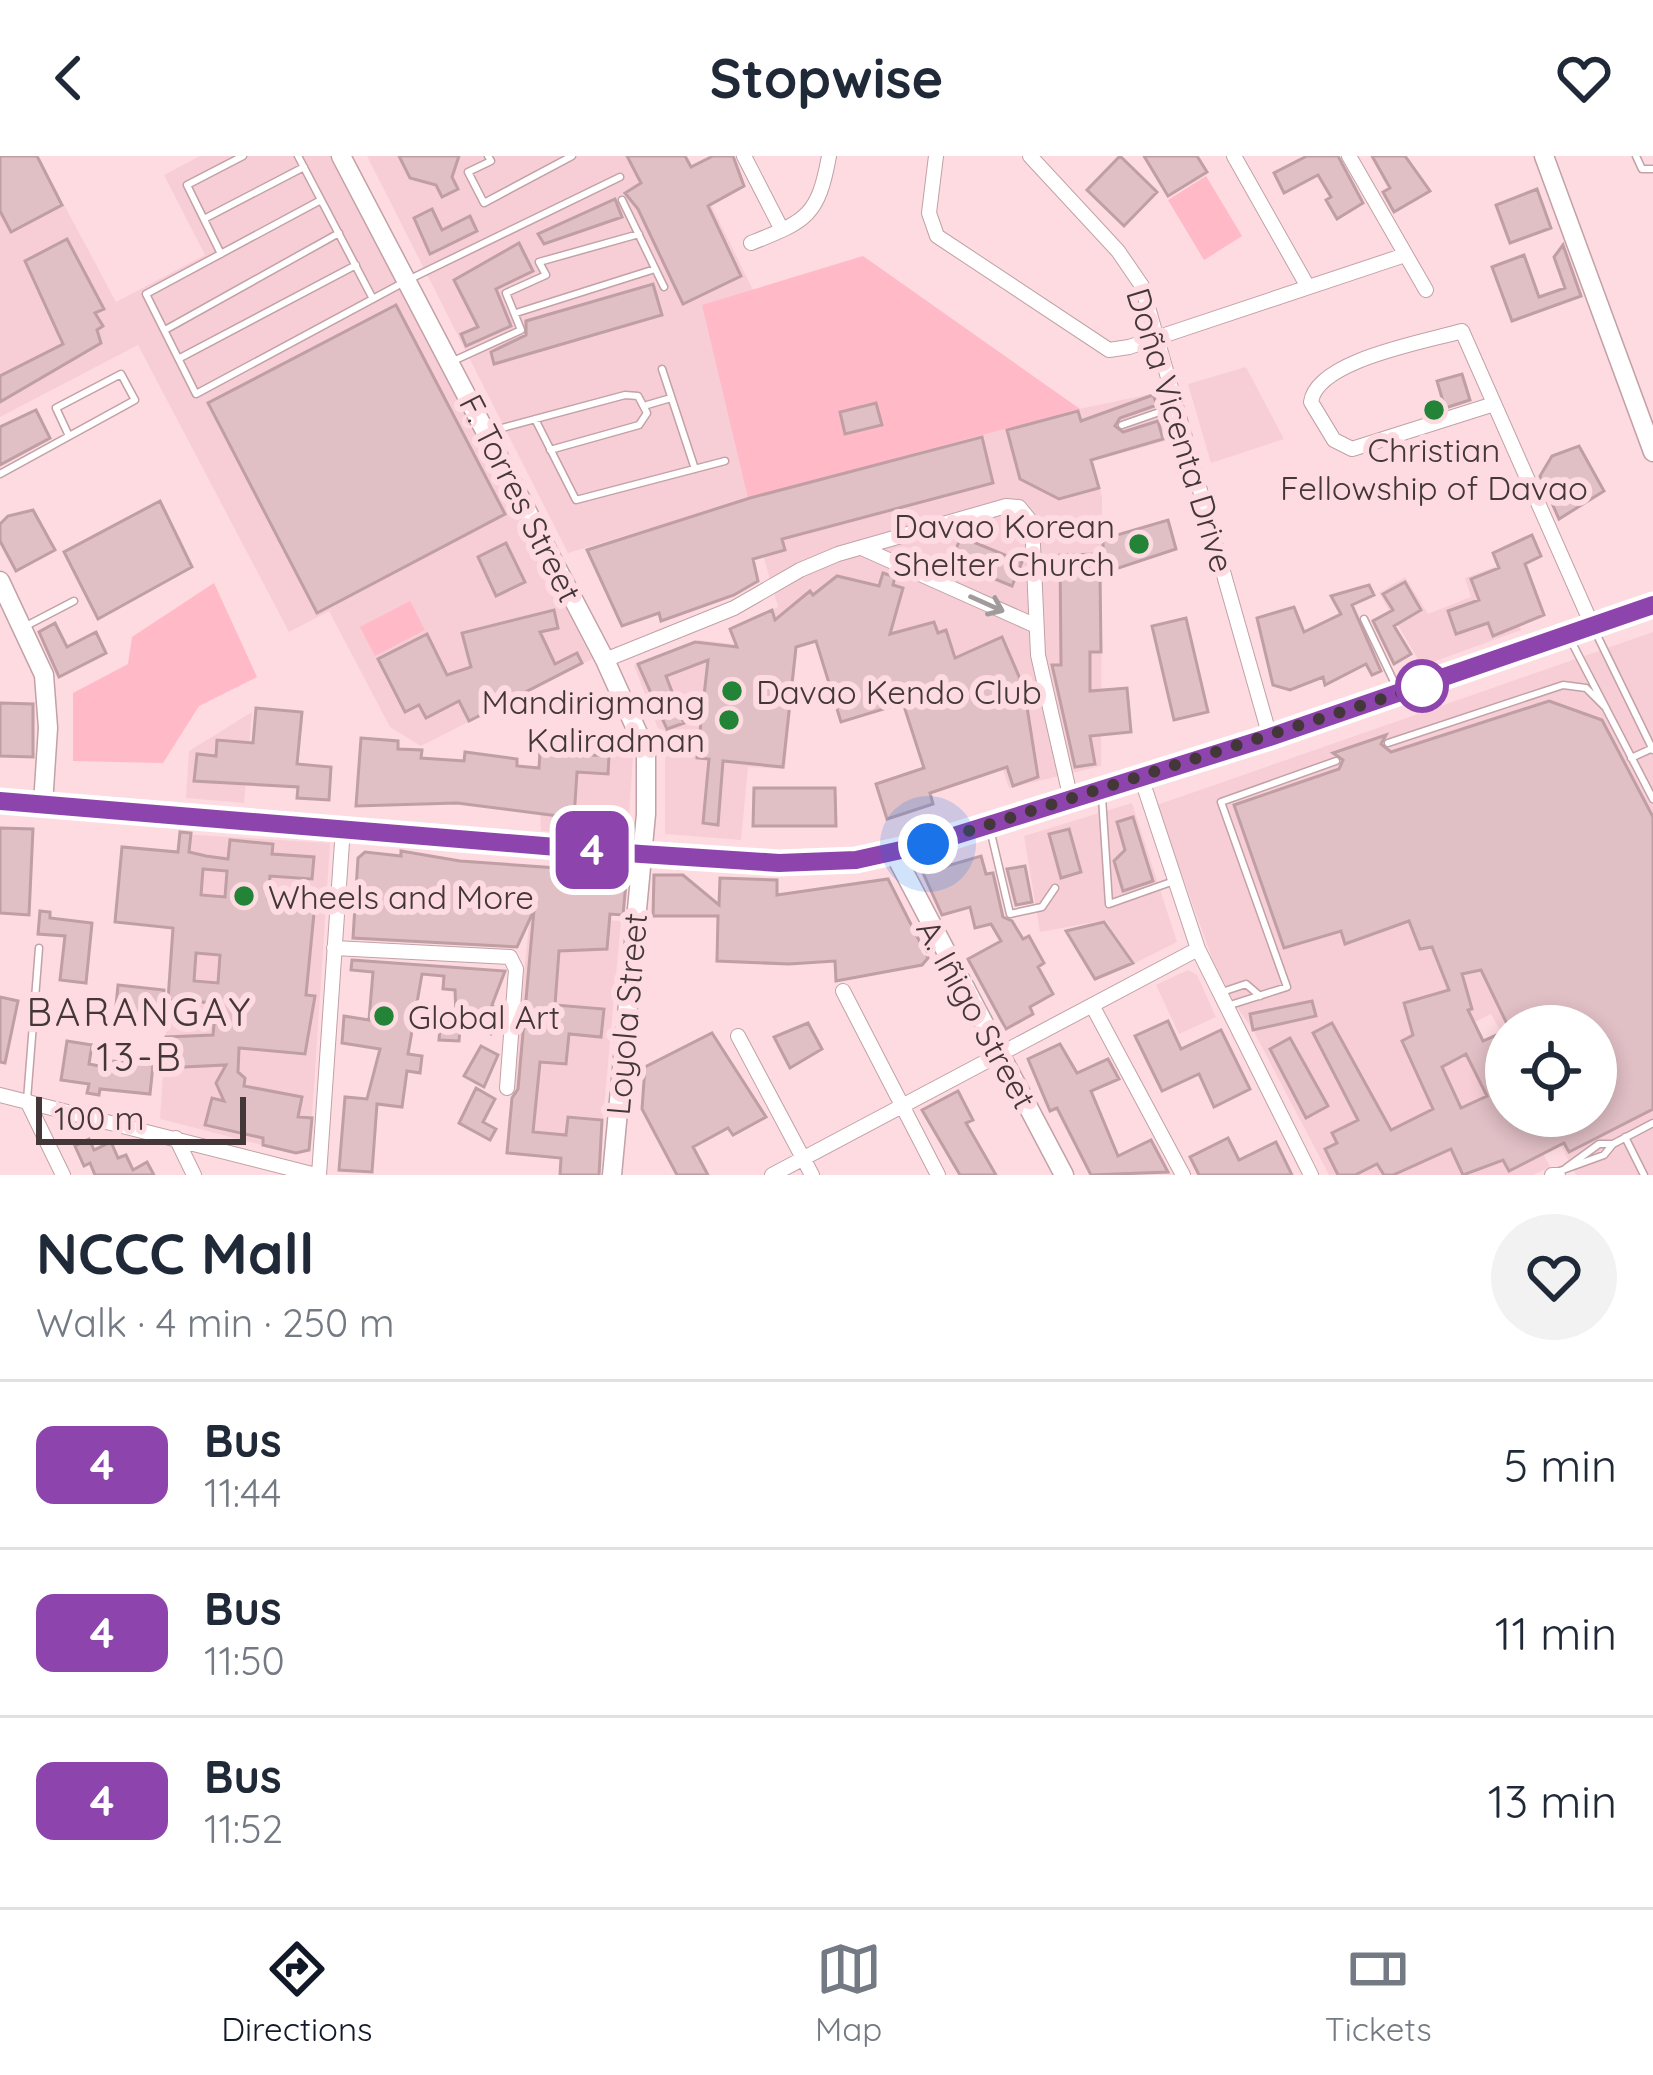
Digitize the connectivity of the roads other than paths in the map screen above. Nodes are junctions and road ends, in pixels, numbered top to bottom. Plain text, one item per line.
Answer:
1 (244, 156) edge
2 (298, 156) edge
3 (341, 156) edge
4 (488, 156) edge
5 (572, 156) edge
6 (744, 156) edge
7 (829, 156) edge
8 (935, 156) edge
9 (1030, 156) edge
10 (1234, 156) edge
11 (1349, 156) edge
12 (1544, 156) edge
13 (1636, 156) edge
14 (304, 167) junction
15 (1653, 169) edge
16 (620, 177) dead end
17 (321, 200) junction
18 (622, 200) dead end
19 (204, 219) junction
20 (782, 230) junction
21 (339, 233) junction
22 (639, 234) junction
23 (751, 243) dead end
24 (222, 255) junction
25 (1406, 255) junction
26 (356, 265) junction
27 (655, 269) junction
28 (408, 280) junction
29 (664, 287) dead end
30 (1308, 287) junction
31 (1426, 290) dead end
32 (373, 299) junction
33 (514, 313) junction
34 (165, 330) junction
35 (1159, 337) junction
36 (180, 358) junction
37 (451, 362) junction
38 (662, 369) dead end
39 (671, 398) junction
40 (1494, 404) junction
41 (647, 405) junction
42 (1178, 406) junction
43 (535, 419) junction
44 (1122, 425) dead end
45 (487, 432) junction
46 (69, 436) junction
47 (550, 450) junction
48 (1653, 452) edge
49 (725, 461) dead end
50 (695, 469) junction
51 (0, 474) edge
52 (863, 548) junction
53 (0, 581) edge
54 (74, 602) dead end
55 (1653, 605) edge
56 (1364, 620) dead end
57 (1592, 625) junction
58 (1034, 626) junction
59 (23, 627) junction
60 (1568, 633) junction
61 (605, 660) junction
62 (1400, 694) junction
63 (1606, 708) junction
64 (1270, 737) junction
65 (1388, 743) dead end
66 (1652, 749) edge
67 (1631, 758) junction
68 (1336, 761) dead end
69 (1142, 777) junction
70 (1101, 790) junction
71 (1653, 799) edge
72 (1071, 800) junction
73 (0, 801) edge
74 (43, 805) junction
75 (989, 825) junction
76 (343, 828) junction
77 (894, 853) junction
78 (641, 854) junction
79 (1174, 880) junction
80 (1055, 888) dead end
81 (334, 948) junction
82 (39, 949) dead end
83 (1198, 950) junction
84 (843, 991) dead end
85 (1259, 996) junction
86 (1221, 1000) junction
87 (1093, 1007) junction
88 (738, 1036) dead end
89 (1002, 1056) junction
90 (507, 1088) dead end
91 (0, 1095) edge
92 (27, 1101) junction
93 (902, 1106) junction
94 (1653, 1123) edge
95 (1625, 1137) junction
96 (176, 1138) junction
97 (803, 1159) junction
98 (1558, 1173) edge
99 (63, 1175) edge
100 (194, 1175) edge
101 (318, 1175) edge
102 (612, 1175) edge
103 (772, 1175) edge
104 (812, 1175) edge
105 (938, 1175) edge
106 (1064, 1175) edge
107 (1183, 1175) edge
108 (1311, 1175) edge
109 (1644, 1175) edge

1 - 19 lane
2 - 14 lane
3 - 28 main road, F. Torres Street
4 - 5 lane
6 - 20 street
7 - 20 street
8 - 35 street
9 - 35 street, Doña Vicenta Drive
10 - 30 street
11 - 25 street
12 - 48 main road
13 - 15 lane
14 - 17 lane
14 - 19 lane
16 - 28 lane
17 - 21 lane
17 - 24 lane
18 - 22 lane
19 - 24 lane
20 - 23 street
21 - 26 lane
21 - 34 lane
22 - 27 lane
22 - 33 lane
24 - 34 lane
25 - 30 street
25 - 31 street
26 - 32 lane
26 - 36 lane
27 - 29 lane
27 - 33 lane
28 - 32 lane
28 - 37 main road, F. Torres Street
30 - 35 street
32 - 36 lane
33 - 37 lane
34 - 36 lane
35 - 42 street, Doña Vicenta Drive
37 - 45 main road, F. Torres Street
38 - 39 lane
39 - 41 lane
39 - 50 lane
40 - 40 street
40 - 57 street
41 - 43 lane
41 - 47 lane
42 - 44 lane
42 - 64 street, Doña Vicenta Drive
43 - 45 lane
43 - 47 lane
45 - 61 main road, F. Torres Street
46 - 46 lane
46 - 51 lane
47 - 50 lane
49 - 50 lane
52 -> 58 street
52 - 58 street
52 - 61 street
53 - 59 main road
54 - 59 lane
55 - 57 main road
56 - 62 lane
57 - 60 main road
57 - 66 lane
58 - 72 street
59 - 74 main road
60 - 62 main road
60 - 63 lane
61 - 78 main road, F. Torres Street
62 - 64 main road
63 - 65 lane
63 - 67 lane
64 - 69 main road
66 - 67 lane
67 - 71 lane
68 - 85 lane
69 - 70 main road
69 - 79 street
70 - 72 main road
70 - 79 lane
72 - 75 main road
73 - 74 main road
74 - 76 main road
75 - 77 main road
75 - 80 lane
76 - 78 main road
76 - 81 street
77 - 78 main road
77 - 89 main road, A. Iñigo Street
78 - 102 main road, Loyola Street
79 - 83 street
81 - 90 street
81 - 101 street
82 - 92 lane
83 - 86 street
83 - 87 street
84 - 93 street
85 - 86 lane
85 - 86 lane
86 - 108 street
87 - 89 street
87 - 107 street
88 - 97 street
89 - 93 street
89 - 106 main road, A. Iñigo Street
91 - 92 street
92 - 96 street
92 - 99 street
93 - 97 street
93 - 105 street
94 - 95 lane
95 - 98 lane
95 - 109 lane
96 - 100 street
96 - 101 street
97 - 103 street
97 - 104 street

